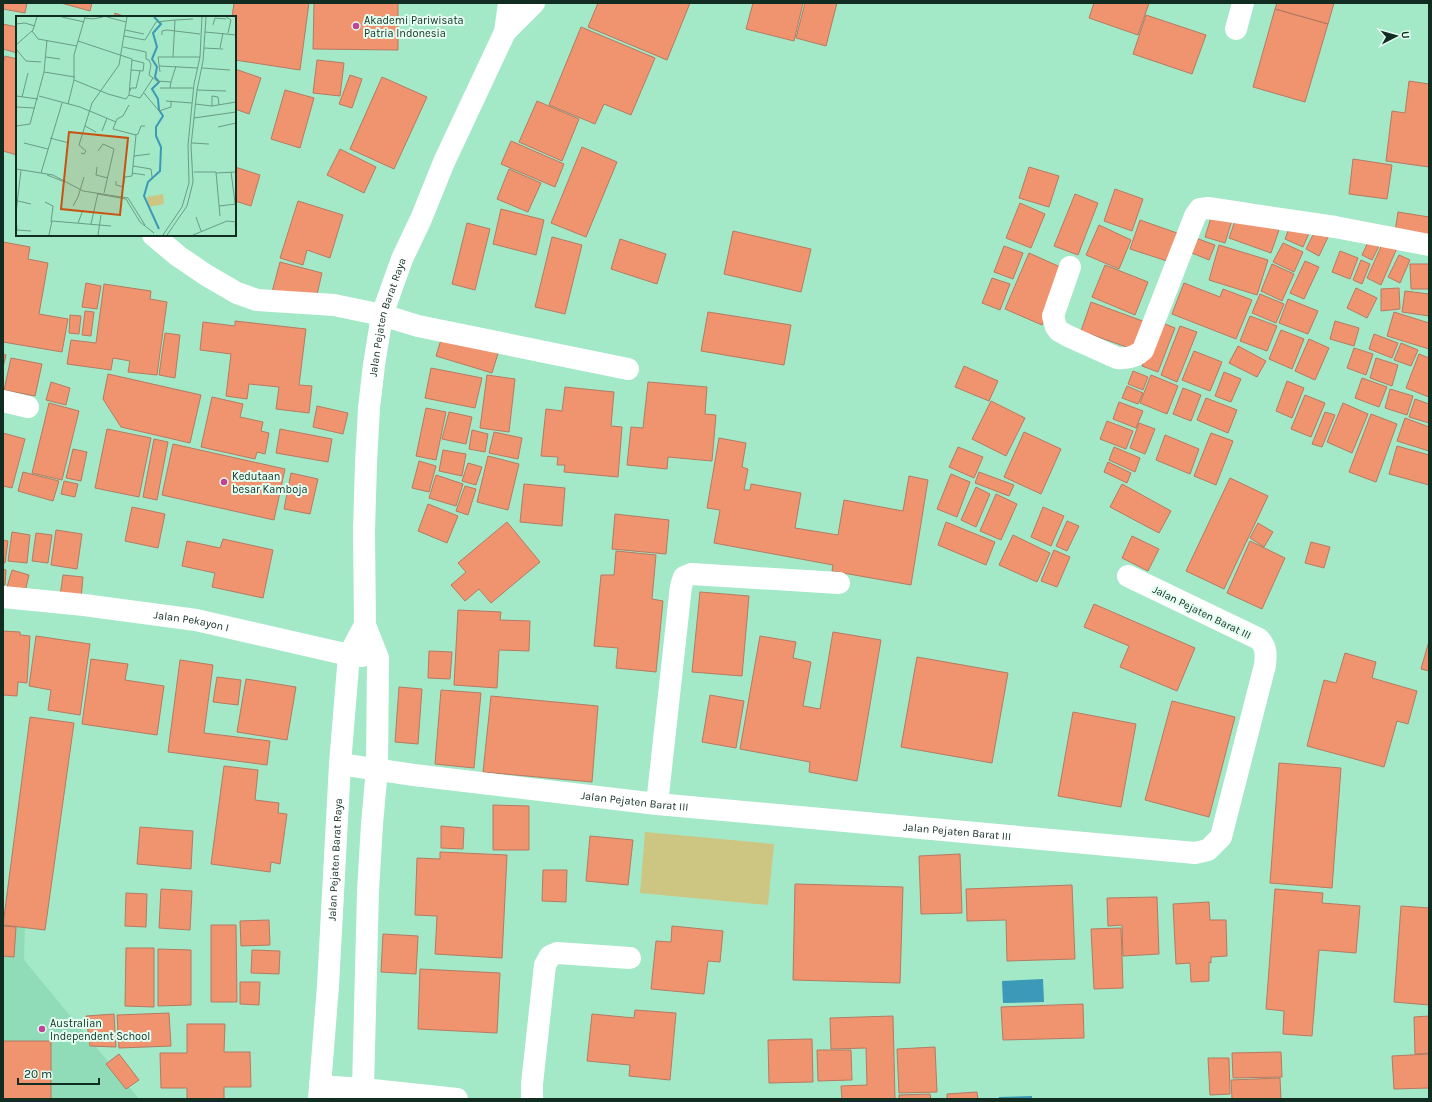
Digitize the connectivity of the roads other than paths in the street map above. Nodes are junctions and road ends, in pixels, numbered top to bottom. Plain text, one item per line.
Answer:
1 (509, 3) edge
2 (534, 3) edge
3 (1244, 3) edge
4 (1236, 29) dead end
5 (505, 32) junction
6 (154, 236) edge
7 (1429, 245) edge
8 (1070, 267) dead end
9 (382, 315) junction
10 (628, 369) dead end
11 (3, 401) edge
12 (28, 407) dead end
13 (1128, 576) dead end
14 (839, 583) dead end
15 (3, 597) edge
16 (365, 625) junction
17 (349, 655) junction
18 (378, 658) junction
19 (340, 764) junction
20 (377, 769) junction
21 (657, 804) junction
22 (630, 958) dead end
23 (320, 1093) edge
24 (362, 1094) edge
25 (457, 1099) edge
26 (532, 1099) edge

1 - 5 street, Jalan Pejaten Barat Raya
2 - 5 street, Jalan Pejaten Barat Raya
3 - 4 street
5 - 9 street, Jalan Pejaten Barat Raya
6 - 9 street
7 - 8 street
9 - 10 street
9 - 16 street, Jalan Pejaten Barat Raya
11 - 12 street
13 - 21 street, Jalan Pejaten Barat III
14 - 21 street
15 - 17 street, Jalan Pekayon I
16 - 17 street, Jalan Pejaten Barat Raya
16 - 18 street, Jalan Pejaten Barat Raya
17 - 18 street, Jalan Pekayon I
17 - 19 street, Jalan Pejaten Barat Raya
18 - 20 street, Jalan Pejaten Barat Raya
19 - 20 street, Jalan Pejaten Barat III
19 - 23 street, Jalan Pejaten Barat Raya
20 - 21 street, Jalan Pejaten Barat III
20 - 24 street, Jalan Pejaten Barat Raya
22 - 26 street
23 - 24 street
24 - 25 street

